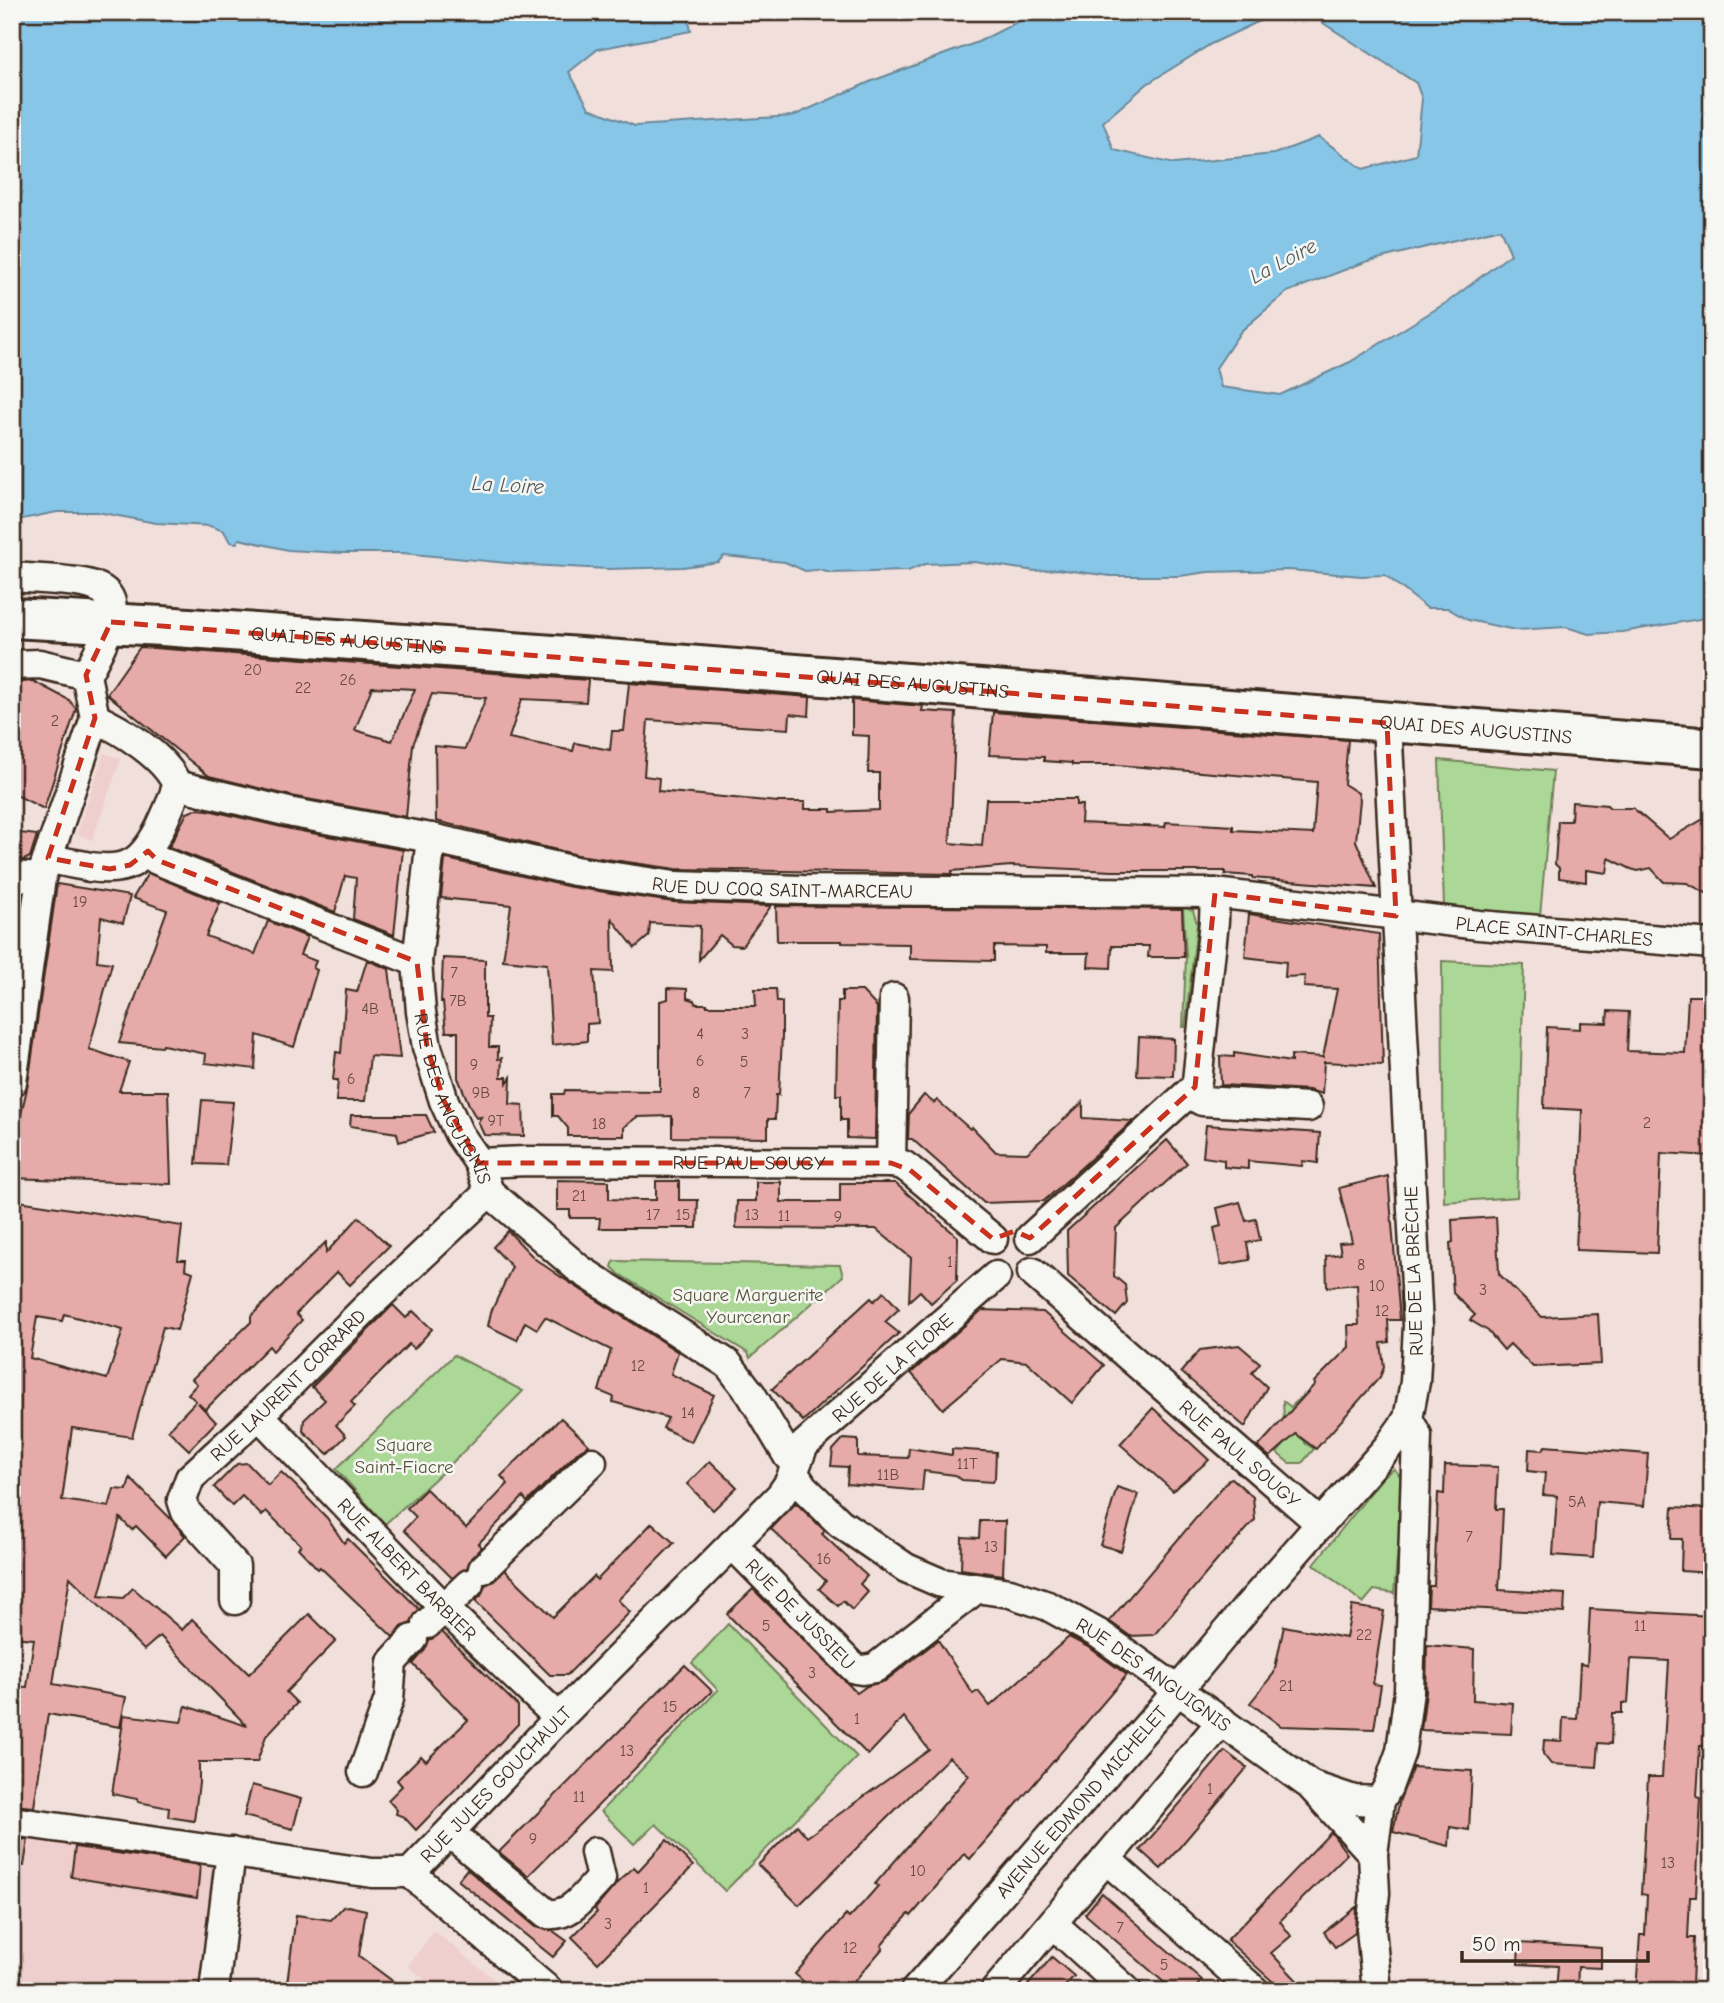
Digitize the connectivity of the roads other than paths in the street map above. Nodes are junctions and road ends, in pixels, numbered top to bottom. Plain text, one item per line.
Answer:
1 (12, 577) edge
2 (12, 618) edge
3 (111, 622) junction
4 (12, 665) edge
5 (86, 674) junction
6 (95, 718) junction
7 (1387, 723) junction
8 (1712, 748) edge
9 (177, 785) junction
10 (431, 838) junction
11 (148, 851) junction
12 (44, 868) junction
13 (12, 876) edge
14 (1215, 893) junction
15 (1396, 916) junction
16 (1712, 944) edge
17 (417, 962) junction
18 (894, 998) dead end
19 (12, 1082) edge
20 (1189, 1094) junction
21 (1308, 1107) dead end
22 (479, 1163) junction
23 (891, 1163) junction
24 (489, 1192) junction
25 (1030, 1238) junction
26 (993, 1239) junction
27 (1032, 1272) junction
28 (996, 1276) junction
29 (259, 1415) junction
30 (1408, 1419) junction
31 (592, 1462) dead end
32 (795, 1469) junction
33 (1321, 1524) junction
34 (732, 1544) junction
35 (976, 1589) junction
36 (235, 1600) dead end
37 (428, 1624) junction
38 (1177, 1689) junction
39 (559, 1718) junction
40 (1222, 1721) junction
41 (363, 1772) dead end
42 (1310, 1785) junction
43 (1380, 1801) junction
44 (12, 1821) edge
45 (450, 1833) junction
46 (231, 1852) junction
47 (595, 1852) dead end
48 (1374, 1854) junction
49 (1106, 1859) junction
50 (411, 1874) junction
51 (1053, 1924) junction
52 (1237, 1984) edge
53 (214, 1991) edge
54 (549, 1991) edge
55 (915, 1991) edge
56 (995, 1991) edge
57 (1127, 1991) edge
58 (1377, 1991) edge

1 - 3 street
2 - 3 main road, QUAI DES AUGUSTINS
3 - 5 street
3 - 7 main road, QUAI DES AUGUSTINS
4 - 5 street
5 - 6 street
6 - 9 street
6 - 12 street
7 - 8 main road, QUAI DES AUGUSTINS
7 - 15 street, RUE DE LA BRÈCHE
9 - 10 street, RUE DU COQ SAINT-MARCEAU
9 - 11 street
10 - 14 street, RUE DU COQ SAINT-MARCEAU
10 - 17 street, RUE DES ANGUIGNIS
11 - 12 street
11 - 17 street
12 - 13 street
12 - 19 street
14 - 15 street, RUE DU COQ SAINT-MARCEAU
14 - 20 street
15 - 16 street, PLACE SAINT-CHARLES
15 - 30 street, RUE DE LA BRÈCHE
17 - 22 street, RUE DES ANGUIGNIS
18 - 23 street
20 - 21 street
20 - 25 street
22 - 23 street, RUE PAUL SOUGY
22 - 24 street, RUE DES ANGUIGNIS
23 - 26 street, RUE PAUL SOUGY
24 - 29 street, RUE LAURENT CORRARD
24 - 32 street, RUE DES ANGUIGNIS
25 - 26 street
25 - 27 street
26 - 28 street
27 - 28 street
27 - 33 street, RUE PAUL SOUGY
28 - 32 street, RUE DE LA FLORE
29 - 36 street, RUE LAURENT CORRARD
29 - 37 street, RUE ALBERT BARBIER
30 - 33 street, AVENUE EDMOND MICHELET
30 - 43 street, RUE DE LA BRÈCHE
31 - 37 street
32 - 34 street, RUE JULES GOUCHAULT
32 - 35 street, RUE DES ANGUIGNIS
33 - 38 street, AVENUE EDMOND MICHELET
34 - 35 street, RUE DE JUSSIEU
34 - 39 street, RUE JULES GOUCHAULT
35 - 38 street, RUE DES ANGUIGNIS
37 - 39 street, RUE ALBERT BARBIER
37 - 41 street
38 - 40 street, RUE DES ANGUIGNIS
38 - 55 street, AVENUE EDMOND MICHELET
39 - 45 street, RUE JULES GOUCHAULT
40 - 42 street, RUE DES ANGUIGNIS
40 - 49 street
42 - 43 street
42 - 48 street, RUE DES ANGUIGNIS
43 - 48 street, RUE DE LA BRÈCHE
44 - 46 street, RUE JULES GOUCHAULT
45 - 47 street
45 - 50 street, RUE JULES GOUCHAULT
46 - 50 street, RUE JULES GOUCHAULT
46 - 53 street
48 - 58 street
49 - 51 street
49 - 52 street
50 - 54 street
51 - 56 street
51 - 57 street

